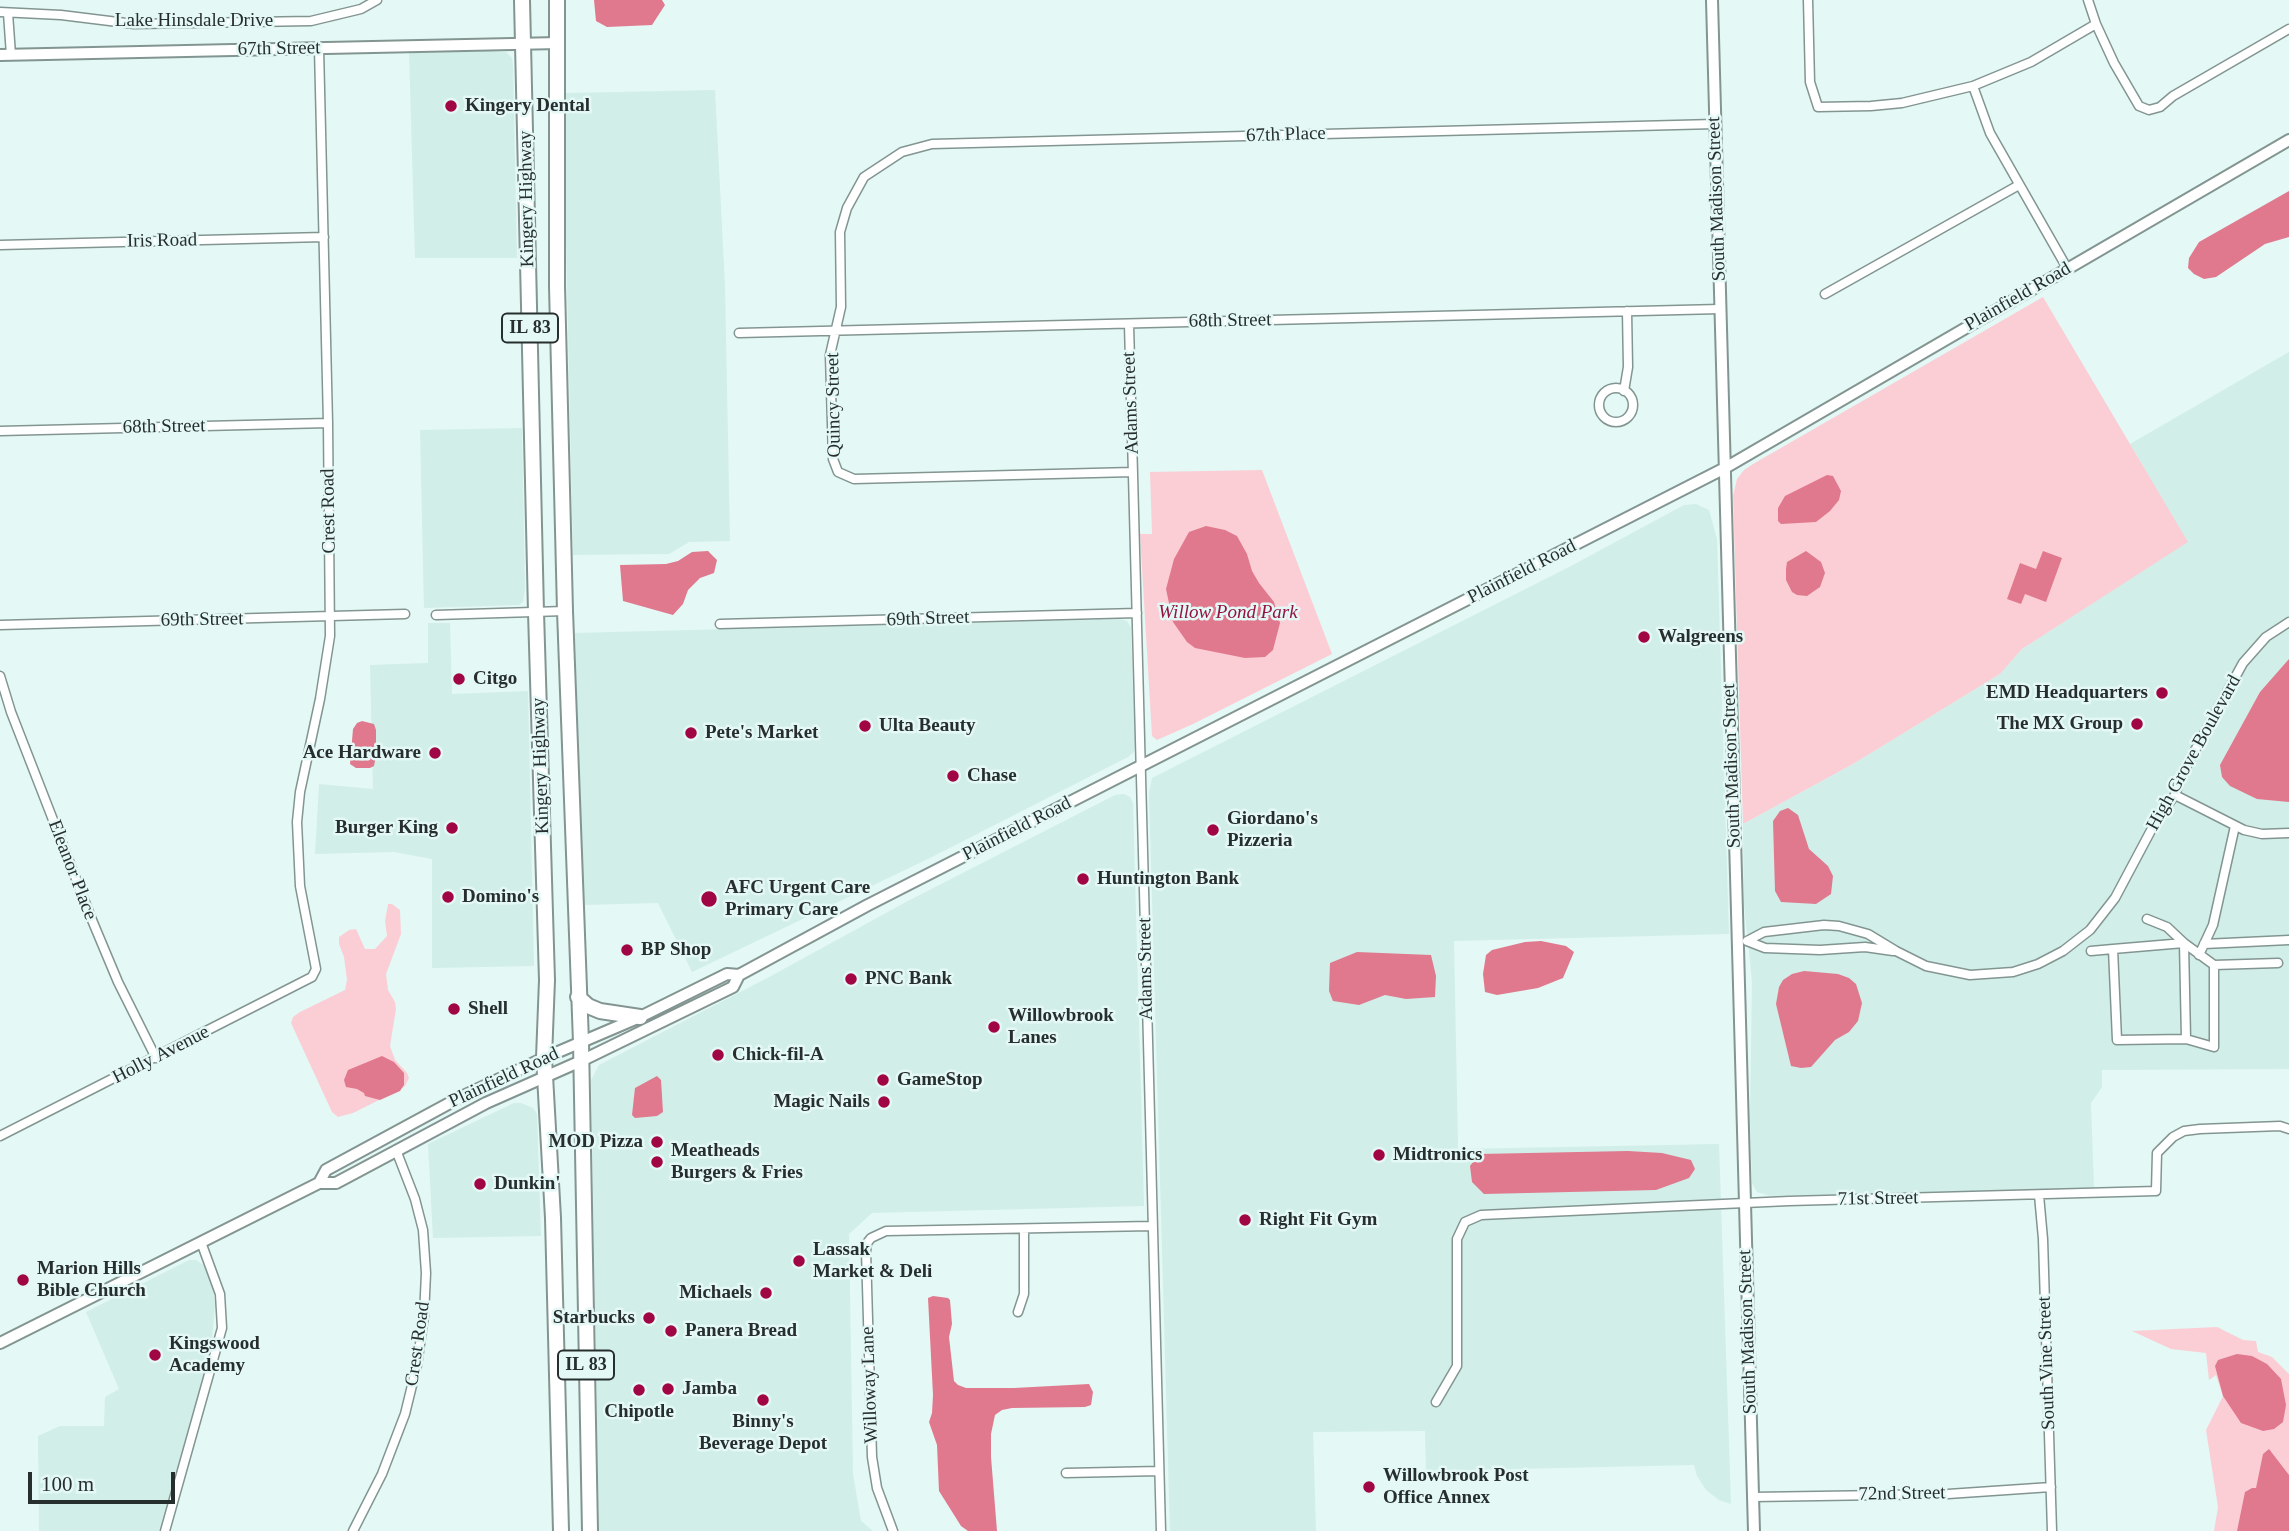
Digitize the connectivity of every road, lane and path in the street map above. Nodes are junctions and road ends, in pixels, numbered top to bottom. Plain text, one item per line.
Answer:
1 (377, 0) edge
2 (522, 0) edge
3 (558, 0) edge
4 (1712, 0) edge
5 (1808, 0) edge
6 (2088, 0) edge
7 (4, 13) edge
8 (2096, 24) junction
9 (2289, 29) edge
10 (524, 44) junction
11 (559, 44) junction
12 (319, 48) junction
13 (5, 55) edge
14 (1973, 86) junction
15 (1715, 124) junction
16 (2289, 140) edge
17 (864, 177) joint
18 (2020, 185) junction
19 (324, 237) junction
20 (0, 245) edge
21 (2067, 268) junction
22 (1825, 294) dead end
23 (1720, 309) junction
24 (1627, 311) junction
25 (1129, 324) junction
26 (836, 331) junction
27 (739, 334) dead end
28 (1624, 391) junction
29 (328, 423) junction
30 (0, 431) edge
31 (1725, 468) junction
32 (1133, 472) junction
33 (565, 611) junction
34 (536, 612) junction
35 (1137, 613) junction
36 (404, 614) dead end
37 (436, 615) dead end
38 (330, 617) junction
39 (2289, 622) edge
40 (720, 624) dead end
41 (0, 625) edge
42 (0, 676) edge
43 (1140, 767) junction
44 (2175, 795) junction
45 (2235, 826) junction
46 (2289, 833) edge
47 (2147, 919) dead end
48 (2289, 940) edge
49 (2184, 943) junction
50 (2204, 944) junction
51 (2113, 949) junction
52 (1896, 951) junction
53 (2091, 951) dead end
54 (2199, 954) junction
55 (2278, 963) dead end
56 (2214, 965) junction
57 (316, 969) joint
58 (739, 975) junction
59 (578, 997) junction
60 (640, 1017) junction
61 (2186, 1039) junction
62 (580, 1042) junction
63 (156, 1058) junction
64 (544, 1058) junction
65 (581, 1061) junction
66 (545, 1078) junction
67 (2289, 1129) edge
68 (0, 1136) edge
69 (396, 1150) junction
70 (319, 1183) junction
71 (2039, 1195) junction
72 (1745, 1204) junction
73 (1152, 1226) junction
74 (1024, 1229) junction
75 (201, 1242) junction
76 (1018, 1312) dead end
77 (0, 1343) edge
78 (1436, 1402) dead end
79 (1160, 1471) junction
80 (1066, 1473) dead end
81 (2051, 1487) junction
82 (1753, 1497) junction
83 (165, 1531) edge
84 (353, 1531) edge
85 (561, 1531) edge
86 (590, 1531) edge
87 (893, 1531) edge
88 (1161, 1531) edge
89 (1754, 1531) edge
90 (2052, 1531) edge

1 - 7 street, Lake Hinsdale Drive
2 - 10 highway, Kingery Highway / IL 83
3 - 11 highway, Kingery Highway / IL 83
4 - 15 main road, South Madison Street
5 - 14 street
6 - 8 street
7 - 13 street, Lake Hinsdale Drive
8 - 9 street
8 - 14 street
10 - 11 main road, 67th Street
10 - 12 main road, 67th Street
10 - 34 highway, Kingery Highway / IL 83
11 - 33 highway, Kingery Highway / IL 83
12 - 13 main road, 67th Street
12 - 19 street, Crest Road
14 - 18 street
15 - 17 street, 67th Place
15 - 23 main road, South Madison Street
16 - 21 main road, Plainfield Road
17 - 26 street, Quincy Street
18 - 21 street
18 - 22 street
19 - 20 street, Iris Road
19 - 29 street, Crest Road
21 - 31 main road, Plainfield Road
23 - 24 street, 68th Street
23 - 31 main road, South Madison Street
24 - 25 street, 68th Street
24 - 28 street
25 - 26 street, 68th Street
25 - 32 street, Adams Street
26 - 27 street, 68th Street
26 - 32 street, Quincy Street
28 - 28 street
29 - 30 street, 68th Street
29 - 38 street, Crest Road
31 - 43 main road, Plainfield Road
31 - 72 main road, South Madison Street
32 - 35 street, Adams Street
33 - 34 street
33 - 59 highway, Kingery Highway / IL 83
34 - 37 street
34 - 64 highway, Kingery Highway / IL 83
35 - 40 street, 69th Street
35 - 43 street, Adams Street
36 - 38 street, 69th Street
38 - 41 street, 69th Street
38 - 57 street, Crest Road
39 - 44 street, High Grove Boulevard
42 - 63 street, Eleanor Place
43 - 58 main road, Plainfield Road
43 - 73 street, Adams Street
44 - 45 street
44 - 52 street, High Grove Boulevard
45 - 46 street
45 - 50 street
47 - 49 street
48 - 50 street
49 - 51 street
49 - 54 street
49 - 61 street
50 - 54 street
51 - 53 street
51 - 61 street
52 - 52 street, High Grove Boulevard
54 - 56 street
55 - 56 street
56 - 61 street
57 - 63 street, Holly Avenue
58 - 60 main road, Plainfield Road
58 - 65 main road, Plainfield Road
59 - 60 highway
59 - 62 highway, Kingery Highway / IL 83
60 - 62 main road, Plainfield Road
62 - 64 main road, Plainfield Road
62 - 65 highway, Kingery Highway / IL 83
63 - 68 street, Holly Avenue
64 - 66 highway, Kingery Highway / IL 83
64 - 70 main road, Plainfield Road
65 - 66 main road, Plainfield Road
65 - 86 highway, Kingery Highway / IL 83
66 - 69 main road, Plainfield Road
66 - 85 highway, Kingery Highway / IL 83
67 - 71 street, 71st Street
69 - 70 main road, Plainfield Road
69 - 84 street, Crest Road
70 - 75 main road, Plainfield Road
71 - 72 street, 71st Street
71 - 81 street, South Vine Street
72 - 78 street, 71st Street
72 - 82 main road, South Madison Street
73 - 74 street
73 - 79 street, Adams Street
74 - 76 street
74 - 87 street, Willoway Lane
75 - 77 main road, Plainfield Road
75 - 83 street
79 - 80 street
79 - 88 street, Adams Street
81 - 82 street, 72nd Street
81 - 90 street, South Vine Street
82 - 89 main road, South Madison Street

